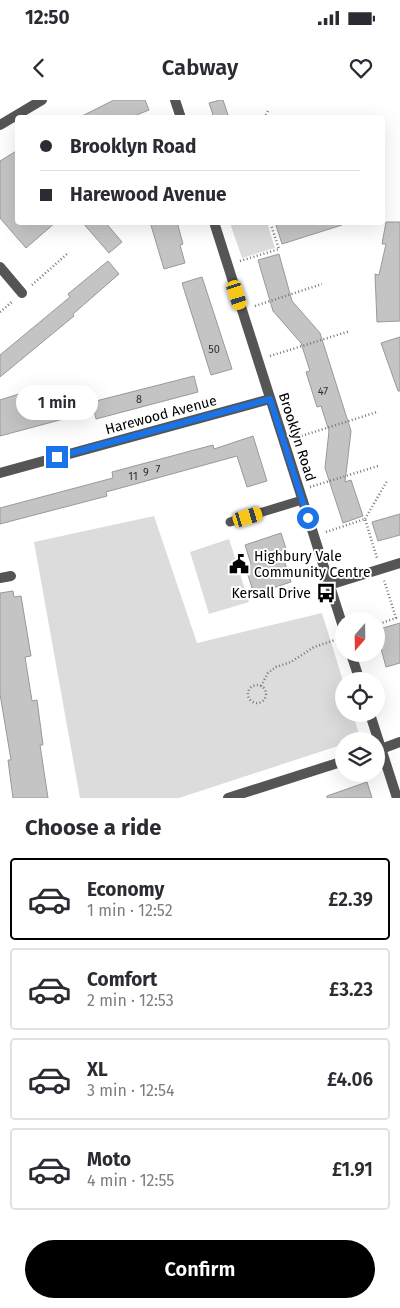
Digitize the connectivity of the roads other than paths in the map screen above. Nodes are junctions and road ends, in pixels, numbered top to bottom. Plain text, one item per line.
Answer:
1 (42, 100) edge
2 (175, 100) edge
3 (17, 115) edge
4 (180, 115) edge
5 (15, 116) edge
6 (0, 125) edge
7 (215, 225) edge
8 (0, 268) edge
9 (22, 293) road end
10 (270, 399) junction
11 (0, 472) edge
12 (301, 495) junction
13 (230, 522) dead end
14 (400, 562) edge
15 (11, 576) dead end
16 (0, 578) edge
17 (329, 585) junction
18 (338, 612) edge
19 (400, 742) edge
20 (385, 748) edge
21 (335, 765) edge
22 (385, 767) edge
23 (228, 798) edge
24 (397, 798) edge

1 - 3 street
2 - 4 street
5 - 6 street
7 - 10 street, Brooklyn Road
8 - 9 street
10 - 11 street, Harewood Avenue
10 - 12 street, Brooklyn Road
12 - 13 lane
12 - 17 street, Brooklyn Road
14 - 17 street
15 - 16 street
17 - 18 street, Brooklyn Road
19 - 20 street
21 - 23 street
22 - 24 street

